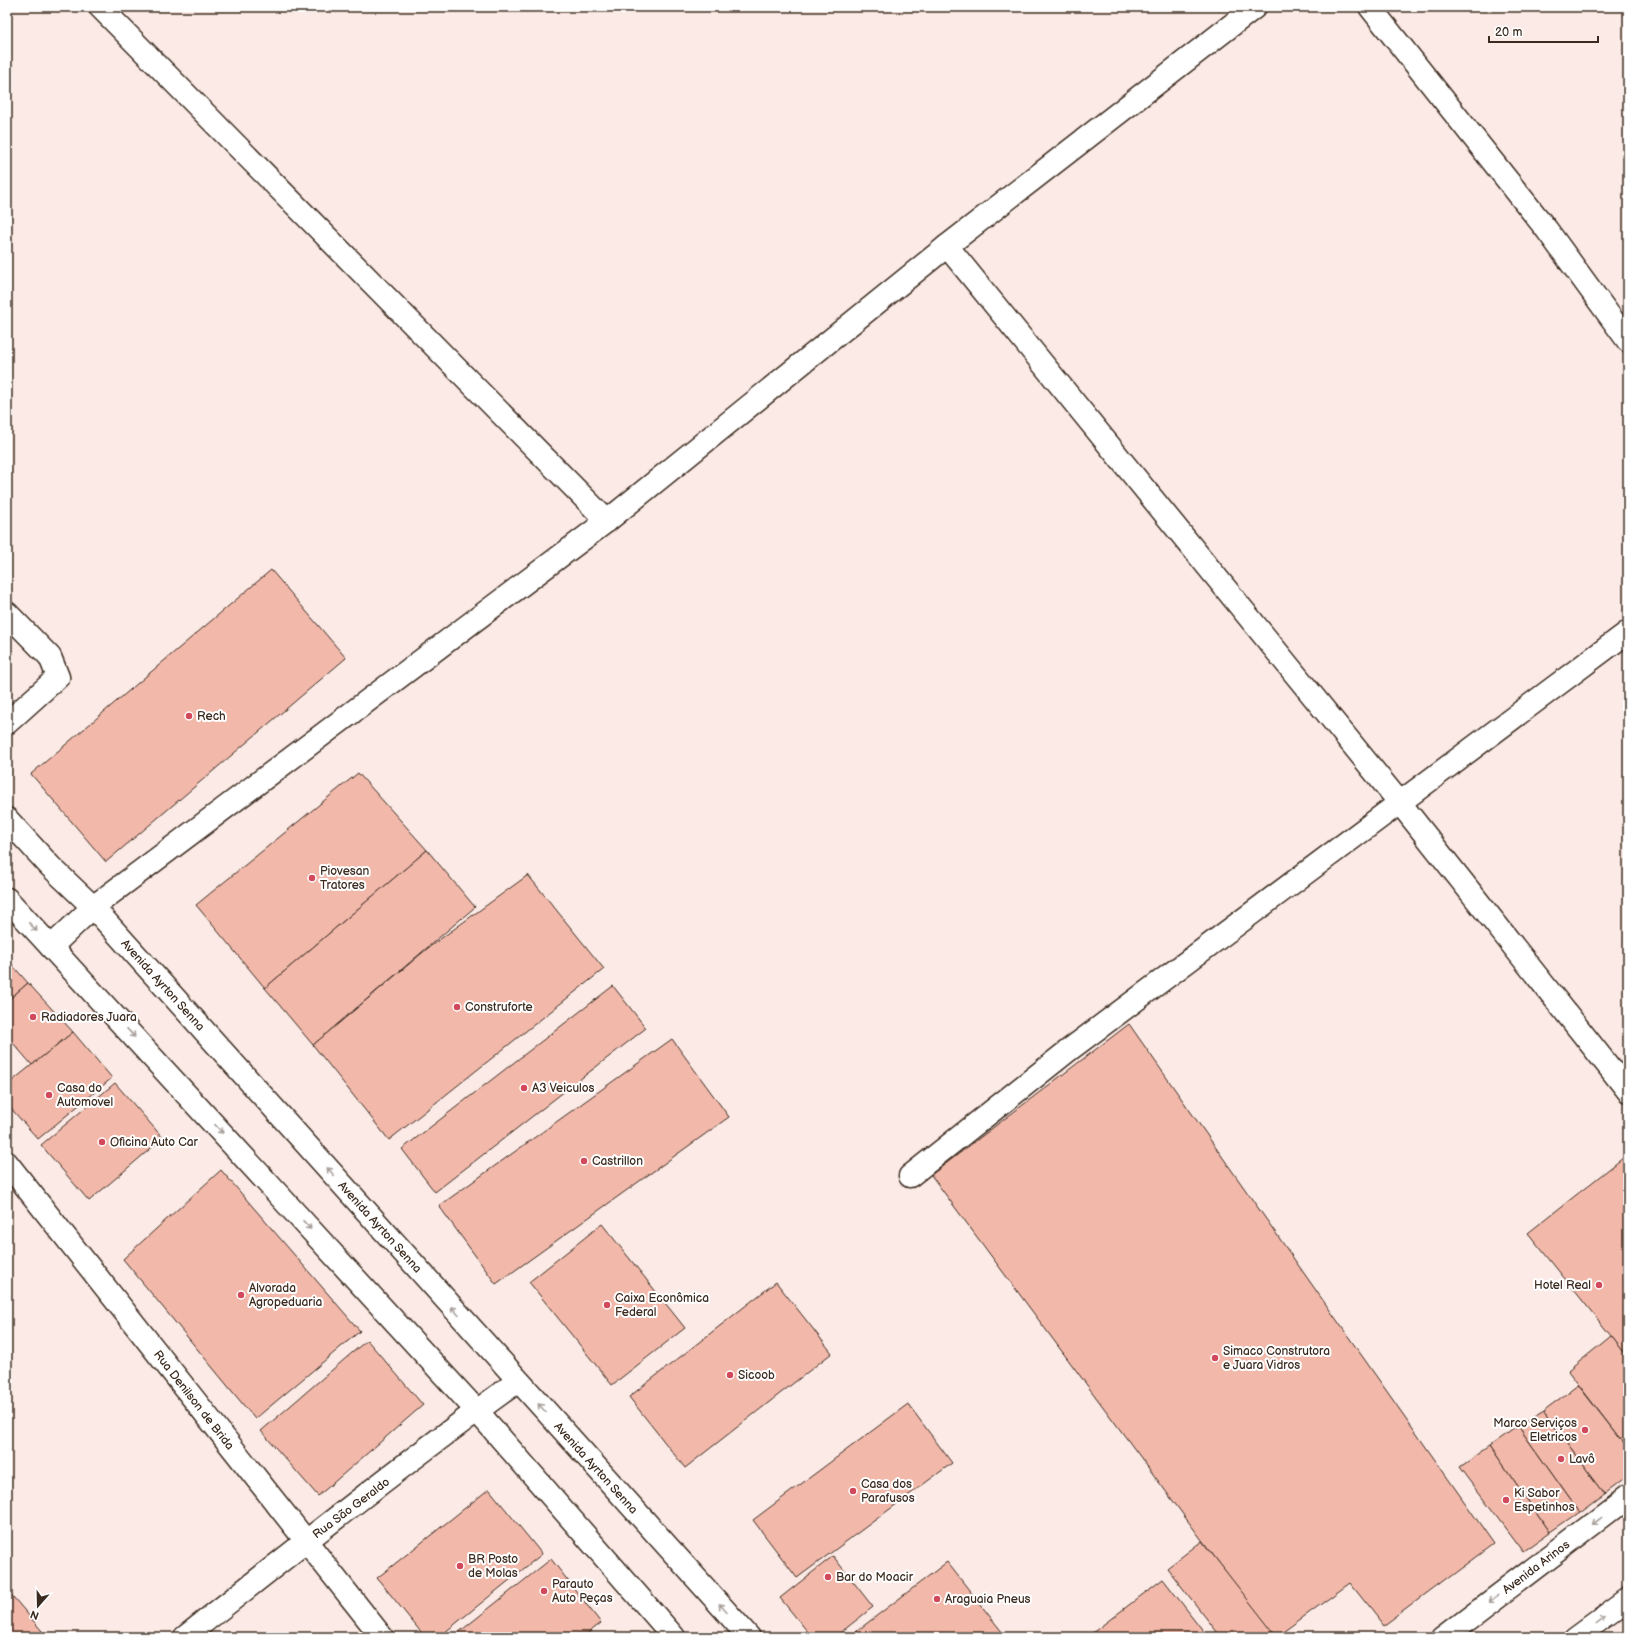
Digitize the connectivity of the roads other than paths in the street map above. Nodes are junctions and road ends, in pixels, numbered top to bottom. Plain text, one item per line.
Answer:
1 (100, 7) edge
2 (1254, 7) edge
3 (1370, 7) edge
4 (947, 246) junction
5 (1628, 341) edge
6 (606, 521) junction
7 (7, 613) edge
8 (1628, 632) edge
9 (7, 722) edge
10 (1400, 803) junction
11 (8, 821) edge
12 (7, 899) edge
13 (94, 907) junction
14 (51, 947) junction
15 (1628, 1091) edge
16 (7, 1163) edge
17 (910, 1176) dead end
18 (518, 1381) junction
19 (477, 1411) junction
20 (1628, 1497) edge
21 (306, 1542) junction
22 (1628, 1600) edge
23 (185, 1637) edge
24 (382, 1637) edge
25 (674, 1637) edge
26 (749, 1637) edge
27 (1444, 1637) edge
28 (1576, 1637) edge

1 - 6 street
2 - 4 street
3 - 5 street
4 - 6 street
4 - 10 street
6 - 13 street
7 - 9 street
8 - 10 street
10 - 15 street
10 - 17 street
11 - 13 street, Avenida Ayrton Senna
12 -> 14 street
13 - 14 street
18 -> 13 street, Avenida Ayrton Senna
14 -> 19 street
16 - 21 street, Rua Denilson de Brida
18 - 19 street, Rua São Geraldo
26 -> 18 street, Avenida Ayrton Senna
19 - 21 street, Rua São Geraldo
19 - 25 street
20 -> 27 street, Avenida Arinos
21 - 23 street, Rua São Geraldo
21 - 24 street, Rua Denilson de Brida
28 -> 22 street

